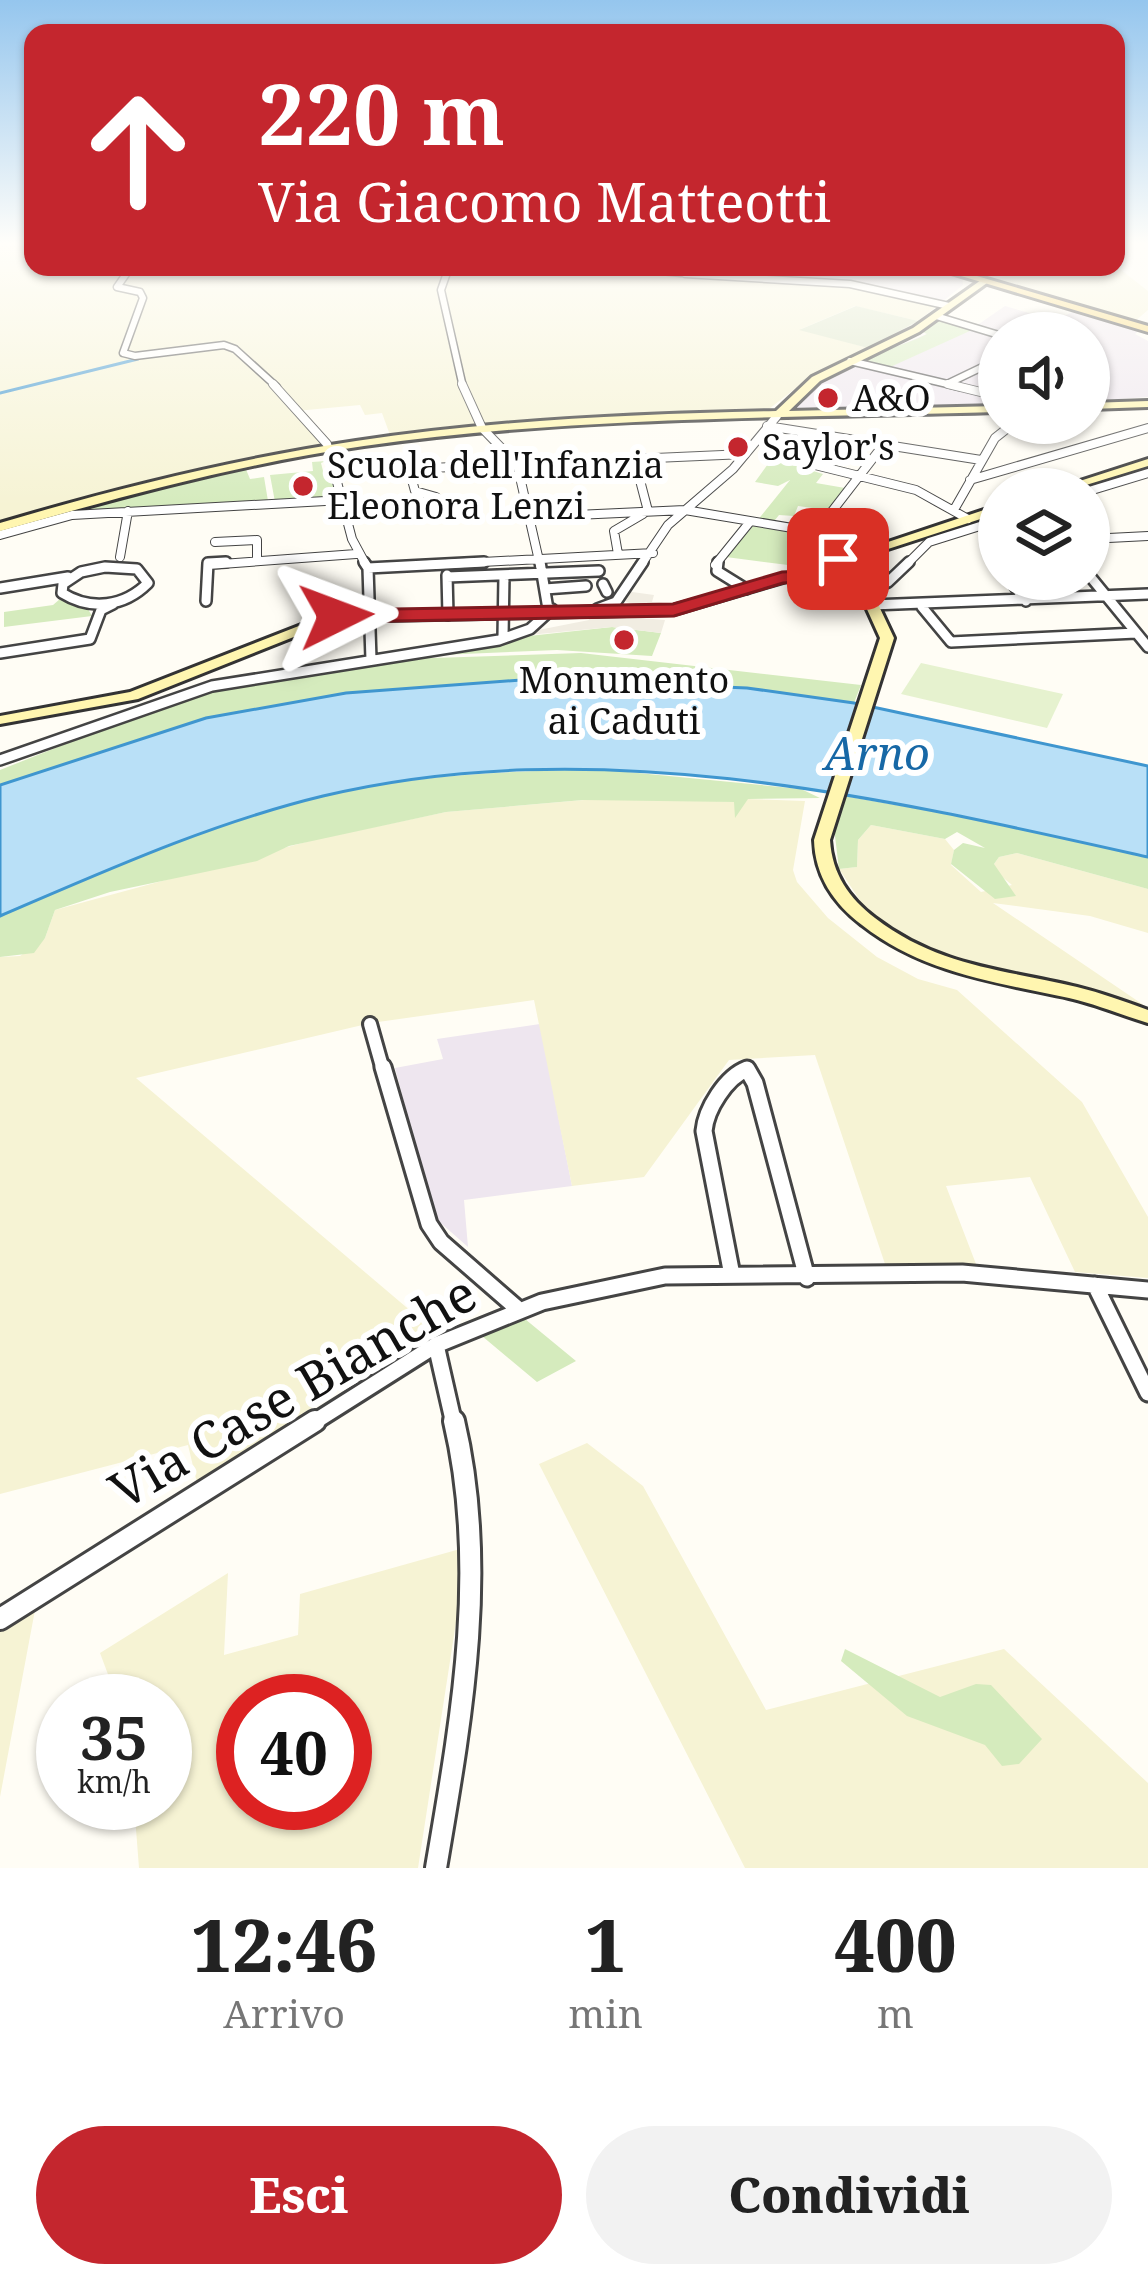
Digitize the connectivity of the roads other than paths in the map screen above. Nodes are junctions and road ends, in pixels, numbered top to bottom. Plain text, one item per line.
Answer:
1 (131, 332) edge
2 (452, 332) edge
3 (906, 332) edge
4 (850, 362) junction
5 (978, 369) edge
6 (947, 384) junction
7 (978, 395) edge
8 (978, 403) edge
9 (1148, 404) edge
10 (1110, 405) edge
11 (777, 416) junction
12 (767, 426) junction
13 (482, 428) junction
14 (1148, 428) edge
15 (884, 444) junction
16 (995, 444) edge
17 (328, 447) junction
18 (745, 454) junction
19 (981, 460) junction
20 (1148, 462) edge
21 (517, 464) junction
22 (636, 465) dead end
23 (814, 465) dead end
24 (409, 469) junction
25 (338, 472) junction
26 (1148, 473) edge
27 (1110, 474) edge
28 (862, 475) junction
29 (970, 480) junction
30 (1110, 485) edge
31 (343, 500) junction
32 (955, 508) junction
33 (685, 510) junction
34 (128, 511) junction
35 (644, 513) junction
36 (443, 514) dead end
37 (978, 515) edge
38 (532, 517) junction
39 (968, 518) junction
40 (749, 523) junction
41 (978, 527) edge
42 (0, 531) edge
43 (1148, 536) edge
44 (1110, 538) edge
45 (215, 542) dead end
46 (652, 553) junction
47 (356, 554) junction
48 (618, 554) junction
49 (120, 556) junction
50 (578, 556) junction
51 (538, 558) junction
52 (257, 560) junction
53 (483, 561) junction
54 (129, 567) junction
55 (368, 568) junction
56 (86, 571) junction
57 (583, 571) junction
58 (599, 571) dead end
59 (446, 572) junction
60 (821, 572) junction
61 (543, 573) junction
62 (484, 575) junction
63 (510, 575) junction
64 (0, 588) edge
65 (544, 589) junction
66 (746, 589) junction
67 (1148, 594) edge
68 (621, 595) junction
69 (859, 596) junction
70 (1110, 596) edge
71 (1042, 600) edge
72 (1110, 600) edge
73 (206, 601) dead end
74 (1026, 601) joint
75 (118, 602) junction
76 (922, 607) junction
77 (597, 608) junction
78 (550, 609) junction
79 (502, 610) junction
80 (661, 610) junction
81 (369, 613) junction
82 (448, 613) junction
83 (1136, 633) junction
84 (503, 637) junction
85 (1148, 647) edge
86 (0, 653) edge
87 (371, 660) junction
88 (133, 696) junction
89 (0, 720) edge
90 (88, 726) junction
91 (0, 760) edge
92 (1148, 1017) edge
93 (370, 1024) dead end
94 (732, 1275) junction
95 (807, 1278) junction
96 (1095, 1285) junction
97 (1148, 1290) edge
98 (519, 1310) junction
99 (436, 1345) junction
100 (1148, 1393) edge
101 (0, 1619) edge
102 (436, 1868) edge

1 - 17 street
2 - 13 street
3 - 4 main road
4 - 6 street
4 - 11 main road
5 - 6 street
6 - 7 street
8 - 11 main road
9 - 10 main road
11 - 12 street
11 - 13 main road
12 - 15 street
12 - 18 street
13 - 17 main road
13 - 21 street
14 - 29 street
15 - 19 street
15 - 28 street
16 - 19 street
17 - 25 street
17 - 42 main road
18 - 21 street
18 - 33 street
19 - 29 street
20 - 27 main road
21 - 24 street
21 - 38 street
22 - 35 street
23 - 28 street
24 - 25 street
24 - 36 street
25 - 31 street
26 - 30 street
28 - 32 street
28 - 40 street
29 - 32 street
31 - 34 street
31 - 47 street
32 - 39 street
33 - 35 street
33 - 40 street
33 - 46 street
34 - 42 street
34 - 49 street
35 - 38 street
35 - 48 street
37 - 39 main road
38 - 51 street
39 - 60 main road
40 - 66 street
41 - 69 street
43 - 44 street
45 - 52 street
46 - 48 street
46 - 68 street
47 - 52 street
47 - 55 street
48 - 50 street
49 - 54 street
49 - 56 street
50 - 51 street
50 - 57 street
51 - 53 street
51 - 61 street
51 - 63 street
52 - 73 street
53 - 59 street
53 - 62 street
54 - 56 street
54 - 75 street
55 - 59 street
55 - 81 street
56 - 64 street
56 - 75 street
57 - 58 street
57 - 61 street
57 - 65 street
59 - 62 street
59 - 82 street
60 - 66 main road
60 - 69 main road
61 - 63 street
61 - 65 street
62 - 63 street
63 - 79 street
65 - 78 street
66 - 80 main road
67 - 70 street
68 - 77 street
68 - 80 street
69 - 76 street
69 - 92 main road
71 - 74 street
72 - 83 street
74 - 76 street
75 - 86 street
76 - 83 street
77 - 78 main road
77 - 80 main road
78 - 79 main road
78 - 84 street
79 - 82 main road
79 - 84 street
81 - 82 main road
81 - 87 street
81 - 88 main road
83 - 85 street
84 - 87 street
87 - 90 street
88 - 89 main road
88 - 90 street
90 - 91 street
93 - 98 street
94 - 95 street, Via Case Bianche
94 - 95 street
94 - 98 street, Via Case Bianche
95 - 96 street, Via Case Bianche
96 - 97 street, Via Case Bianche
96 - 100 street
98 - 99 street, Via Case Bianche
99 - 101 street, Via Case Bianche
99 - 102 street

